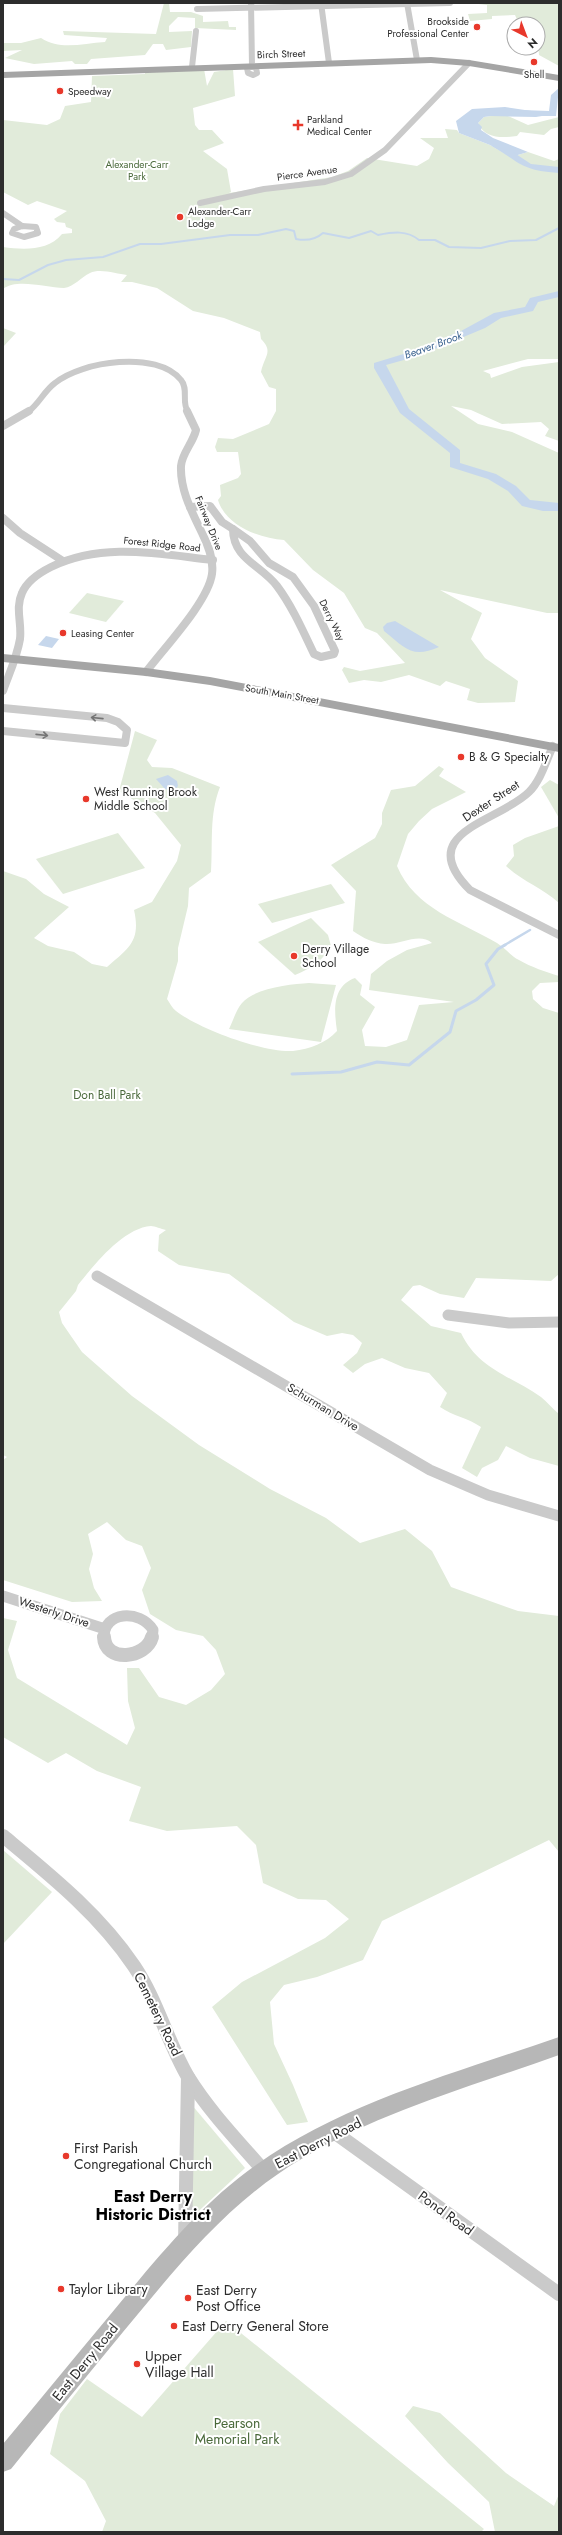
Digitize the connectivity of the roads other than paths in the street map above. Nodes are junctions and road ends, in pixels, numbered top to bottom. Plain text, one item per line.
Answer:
1 (407, 3) edge
2 (321, 4) edge
3 (450, 4) edge
4 (251, 5) edge
5 (197, 9) dead end
6 (196, 31) dead end
7 (418, 60) junction
8 (329, 63) junction
9 (469, 63) junction
10 (252, 66) junction
11 (192, 67) junction
12 (3, 76) edge
13 (559, 78) edge
14 (200, 203) dead end
15 (3, 213) edge
16 (22, 226) dead end
17 (3, 426) edge
18 (190, 507) junction
19 (3, 518) edge
20 (233, 529) junction
21 (213, 560) junction
22 (63, 561) junction
23 (9, 659) edge
24 (146, 672) junction
25 (3, 690) edge
26 (3, 708) edge
27 (3, 731) edge
28 (556, 747) edge
29 (559, 935) edge
30 (97, 1276) dead end
31 (448, 1315) dead end
32 (559, 1322) edge
33 (559, 1516) edge
34 (3, 1596) edge
35 (105, 1628) dead end
36 (3, 1836) edge
37 (559, 2046) edge
38 (188, 2077) junction
39 (334, 2132) junction
40 (264, 2171) junction
41 (185, 2242) junction
42 (559, 2294) edge
43 (3, 2461) edge

1 - 2 street
1 - 3 street
1 - 7 street
2 - 4 street
2 - 8 street
4 - 5 street
4 - 10 street
6 - 11 street
7 - 8 main road, Birch Street
7 - 9 main road, Birch Street
8 - 10 main road, Birch Street
9 - 13 main road, Birch Street
9 - 14 street, Pierce Avenue
10 - 11 main road, Birch Street
11 - 12 main road, Birch Street
15 - 16 street
17 - 18 street, Fairway Drive
18 - 20 street, Derry Way
18 - 21 street, Fairway Drive
19 - 22 street
20 - 20 street, Derry Way
21 - 22 street, Forest Ridge Road
21 - 24 street, Fairway Drive
22 - 23 street, Forest Ridge Road
23 - 24 main road, South Main Street
23 - 25 street, Forest Ridge Road
24 - 28 main road, South Main Street
27 -> 26 street
28 - 29 street, Dexter Street
30 - 33 street, Schurman Drive
31 - 32 street
34 - 35 street, Westerly Drive
36 - 38 street, Cemetery Road
37 - 39 street, East Derry Road
38 - 40 street, Cemetery Road
38 - 41 street
39 - 40 street, East Derry Road
39 - 42 street, Pond Road
40 - 41 street, East Derry Road
41 - 43 street, East Derry Road

